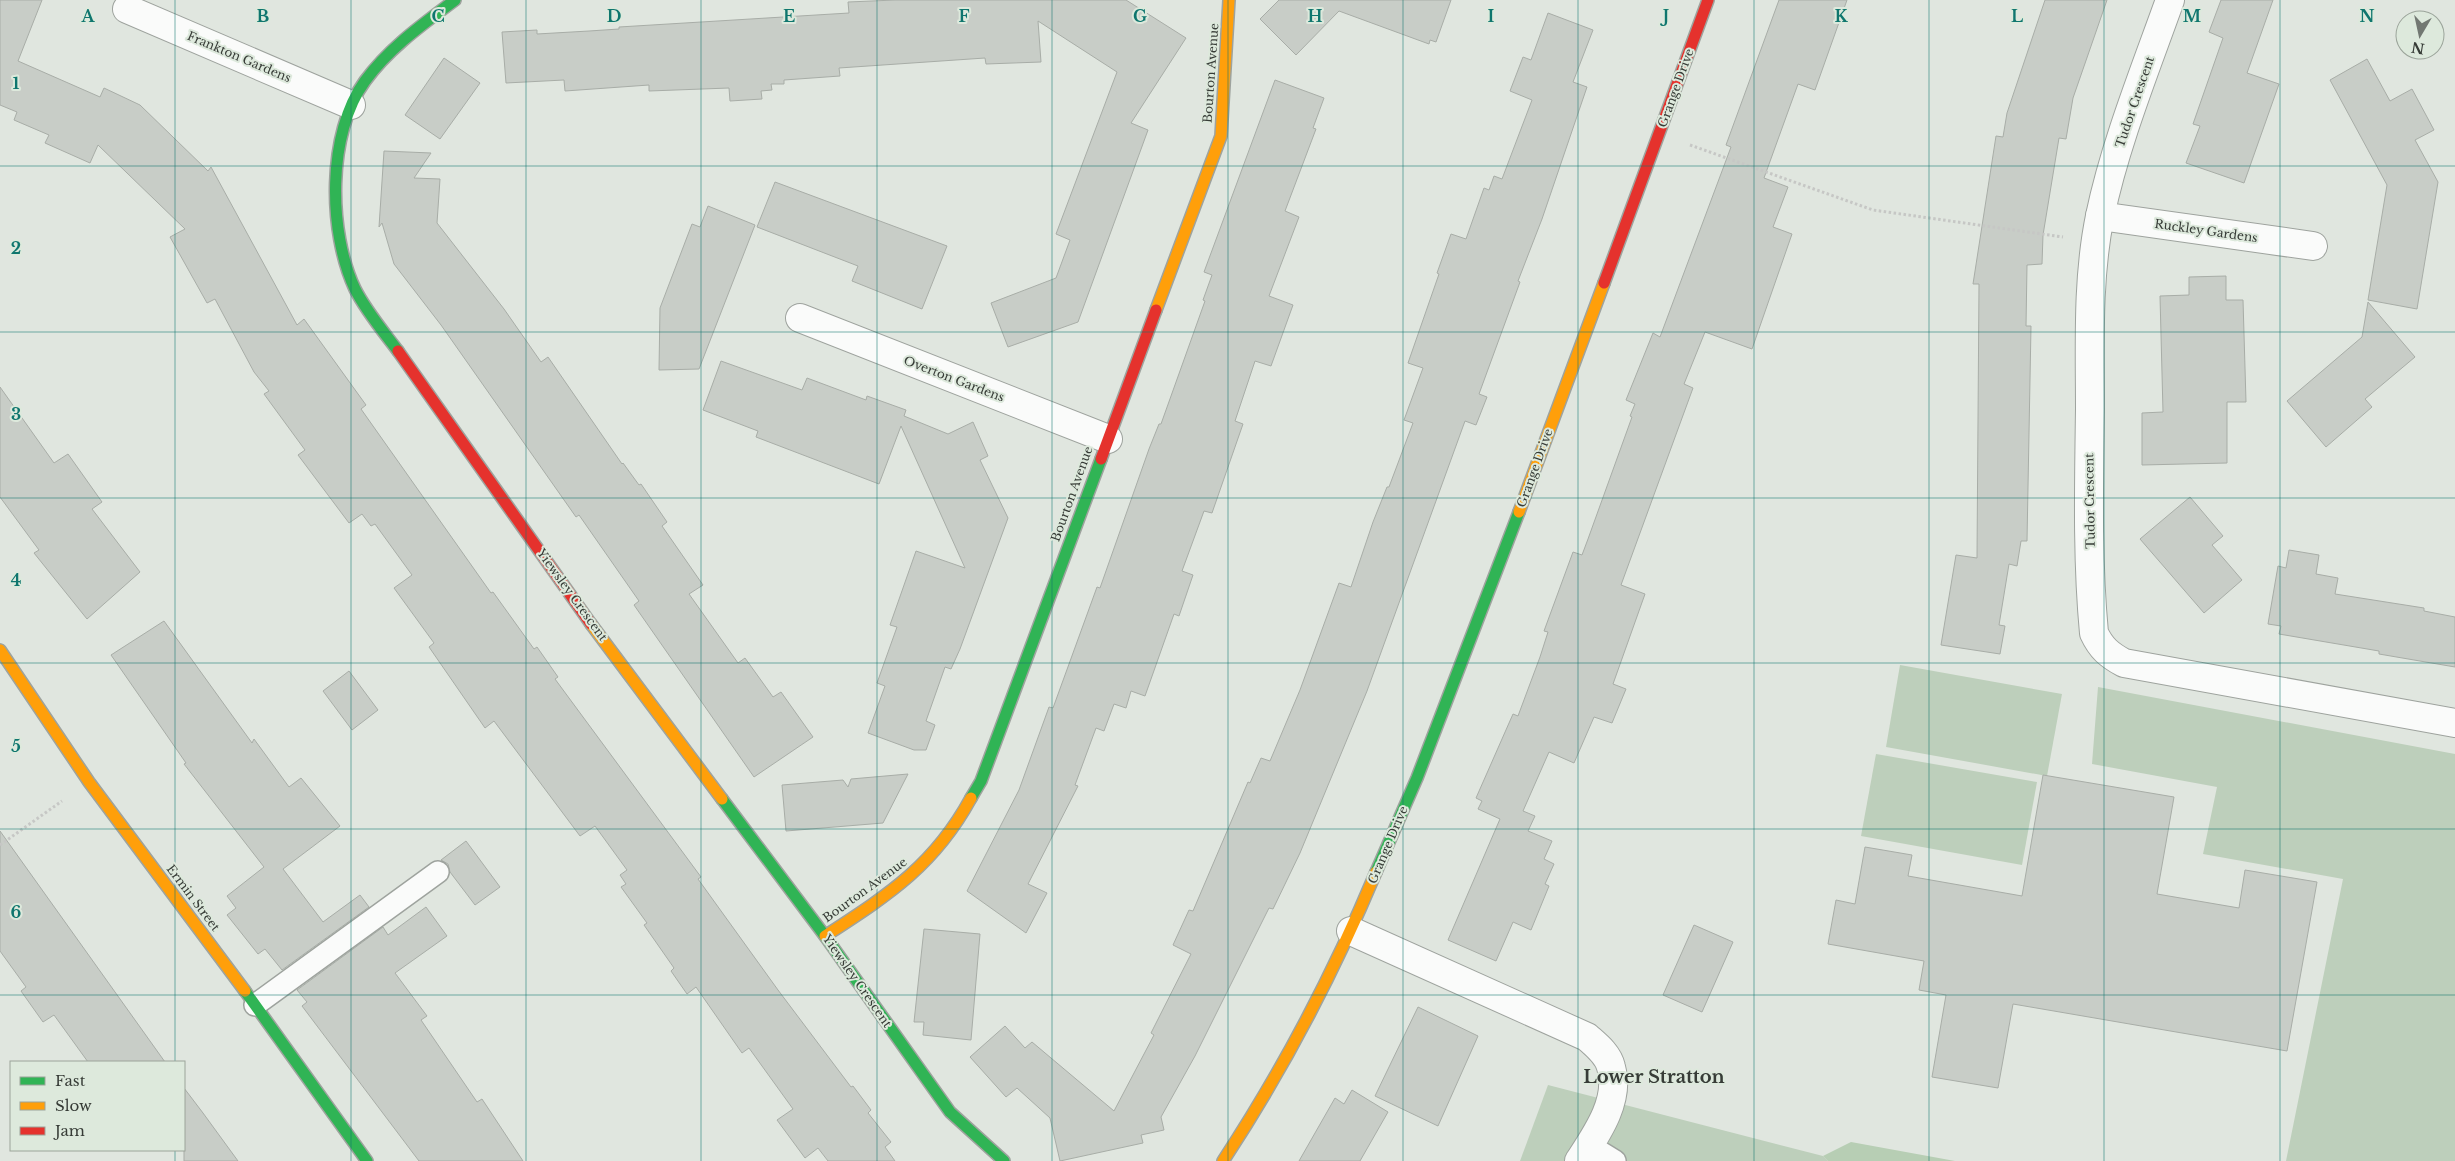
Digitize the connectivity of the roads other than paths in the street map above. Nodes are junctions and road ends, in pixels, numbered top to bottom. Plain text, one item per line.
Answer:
1 (455, 0) edge
2 (1229, 0) edge
3 (2170, 0) edge
4 (1701, 2) edge
5 (127, 9) dead end
6 (351, 105) junction
7 (2098, 229) junction
8 (2313, 246) dead end
9 (800, 318) dead end
10 (1108, 439) junction
11 (0, 650) edge
12 (2455, 723) edge
13 (438, 872) dead end
14 (1351, 931) junction
15 (826, 936) junction
16 (255, 1005) junction
17 (1584, 1153) edge
18 (367, 1161) edge
19 (1004, 1161) edge
20 (1223, 1161) edge
21 (1615, 1161) edge

1 - 6 street, Yiewsley Crescent
2 - 10 street, Bourton Avenue
3 - 7 street, Tudor Crescent
4 - 14 street, Grange Drive
5 - 6 street, Frankton Gardens
6 - 15 street, Yiewsley Crescent
7 - 8 street, Ruckley Gardens
7 - 12 street, Tudor Crescent
9 - 10 street, Overton Gardens
10 - 15 street, Bourton Avenue
11 - 16 street, Ermin Street
13 - 16 lane
14 - 17 street
14 - 20 street, Grange Drive
15 - 19 street, Yiewsley Crescent
16 - 18 street, Ermin Street
17 - 21 lane

